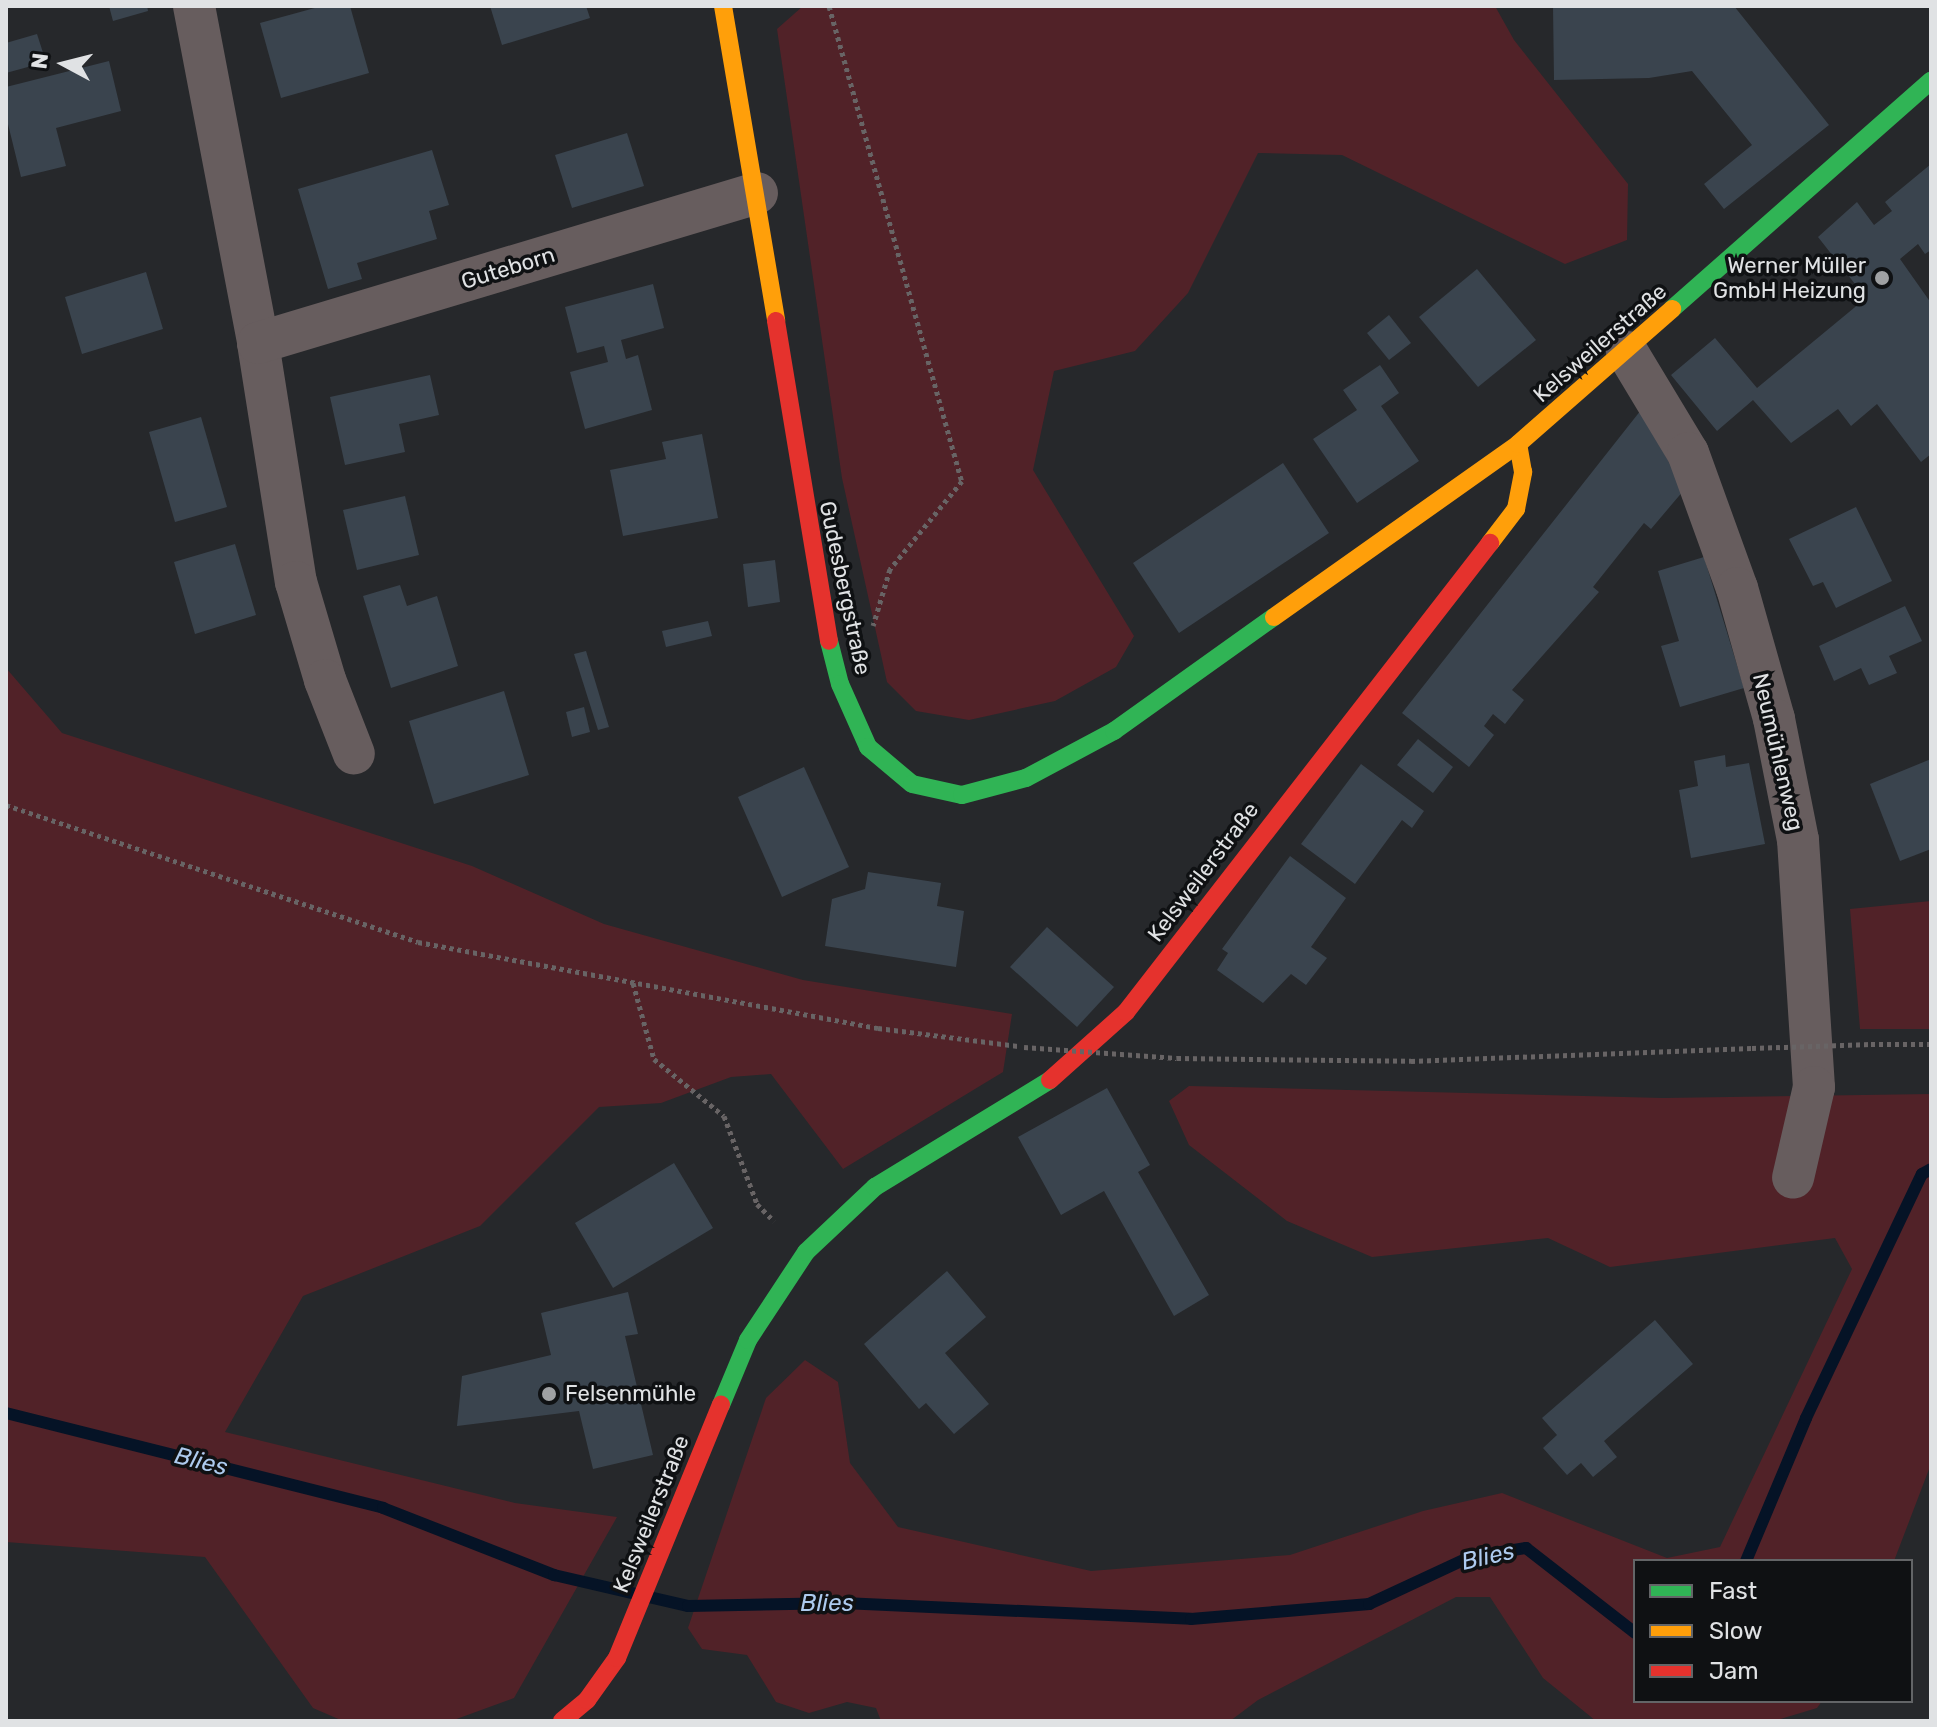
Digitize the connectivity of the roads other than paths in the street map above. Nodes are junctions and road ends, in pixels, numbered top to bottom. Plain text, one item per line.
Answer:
1 (194, 6) edge
2 (723, 6) edge
3 (1931, 81) edge
4 (757, 193) junction
5 (258, 343) junction
6 (1627, 352) junction
7 (1518, 444) junction
8 (354, 754) dead end
9 (1793, 1178) dead end
10 (562, 1721) edge

1 - 5 street
2 - 4 main road, Gudesbergstraße
3 - 6 main road, Kelsweilerstraße
4 - 5 street, Guteborn
4 - 7 main road, Gudesbergstraße
5 - 8 street
6 - 7 main road, Kelsweilerstraße
6 - 9 street, Neumühlenweg
7 - 10 main road, Kelsweilerstraße

